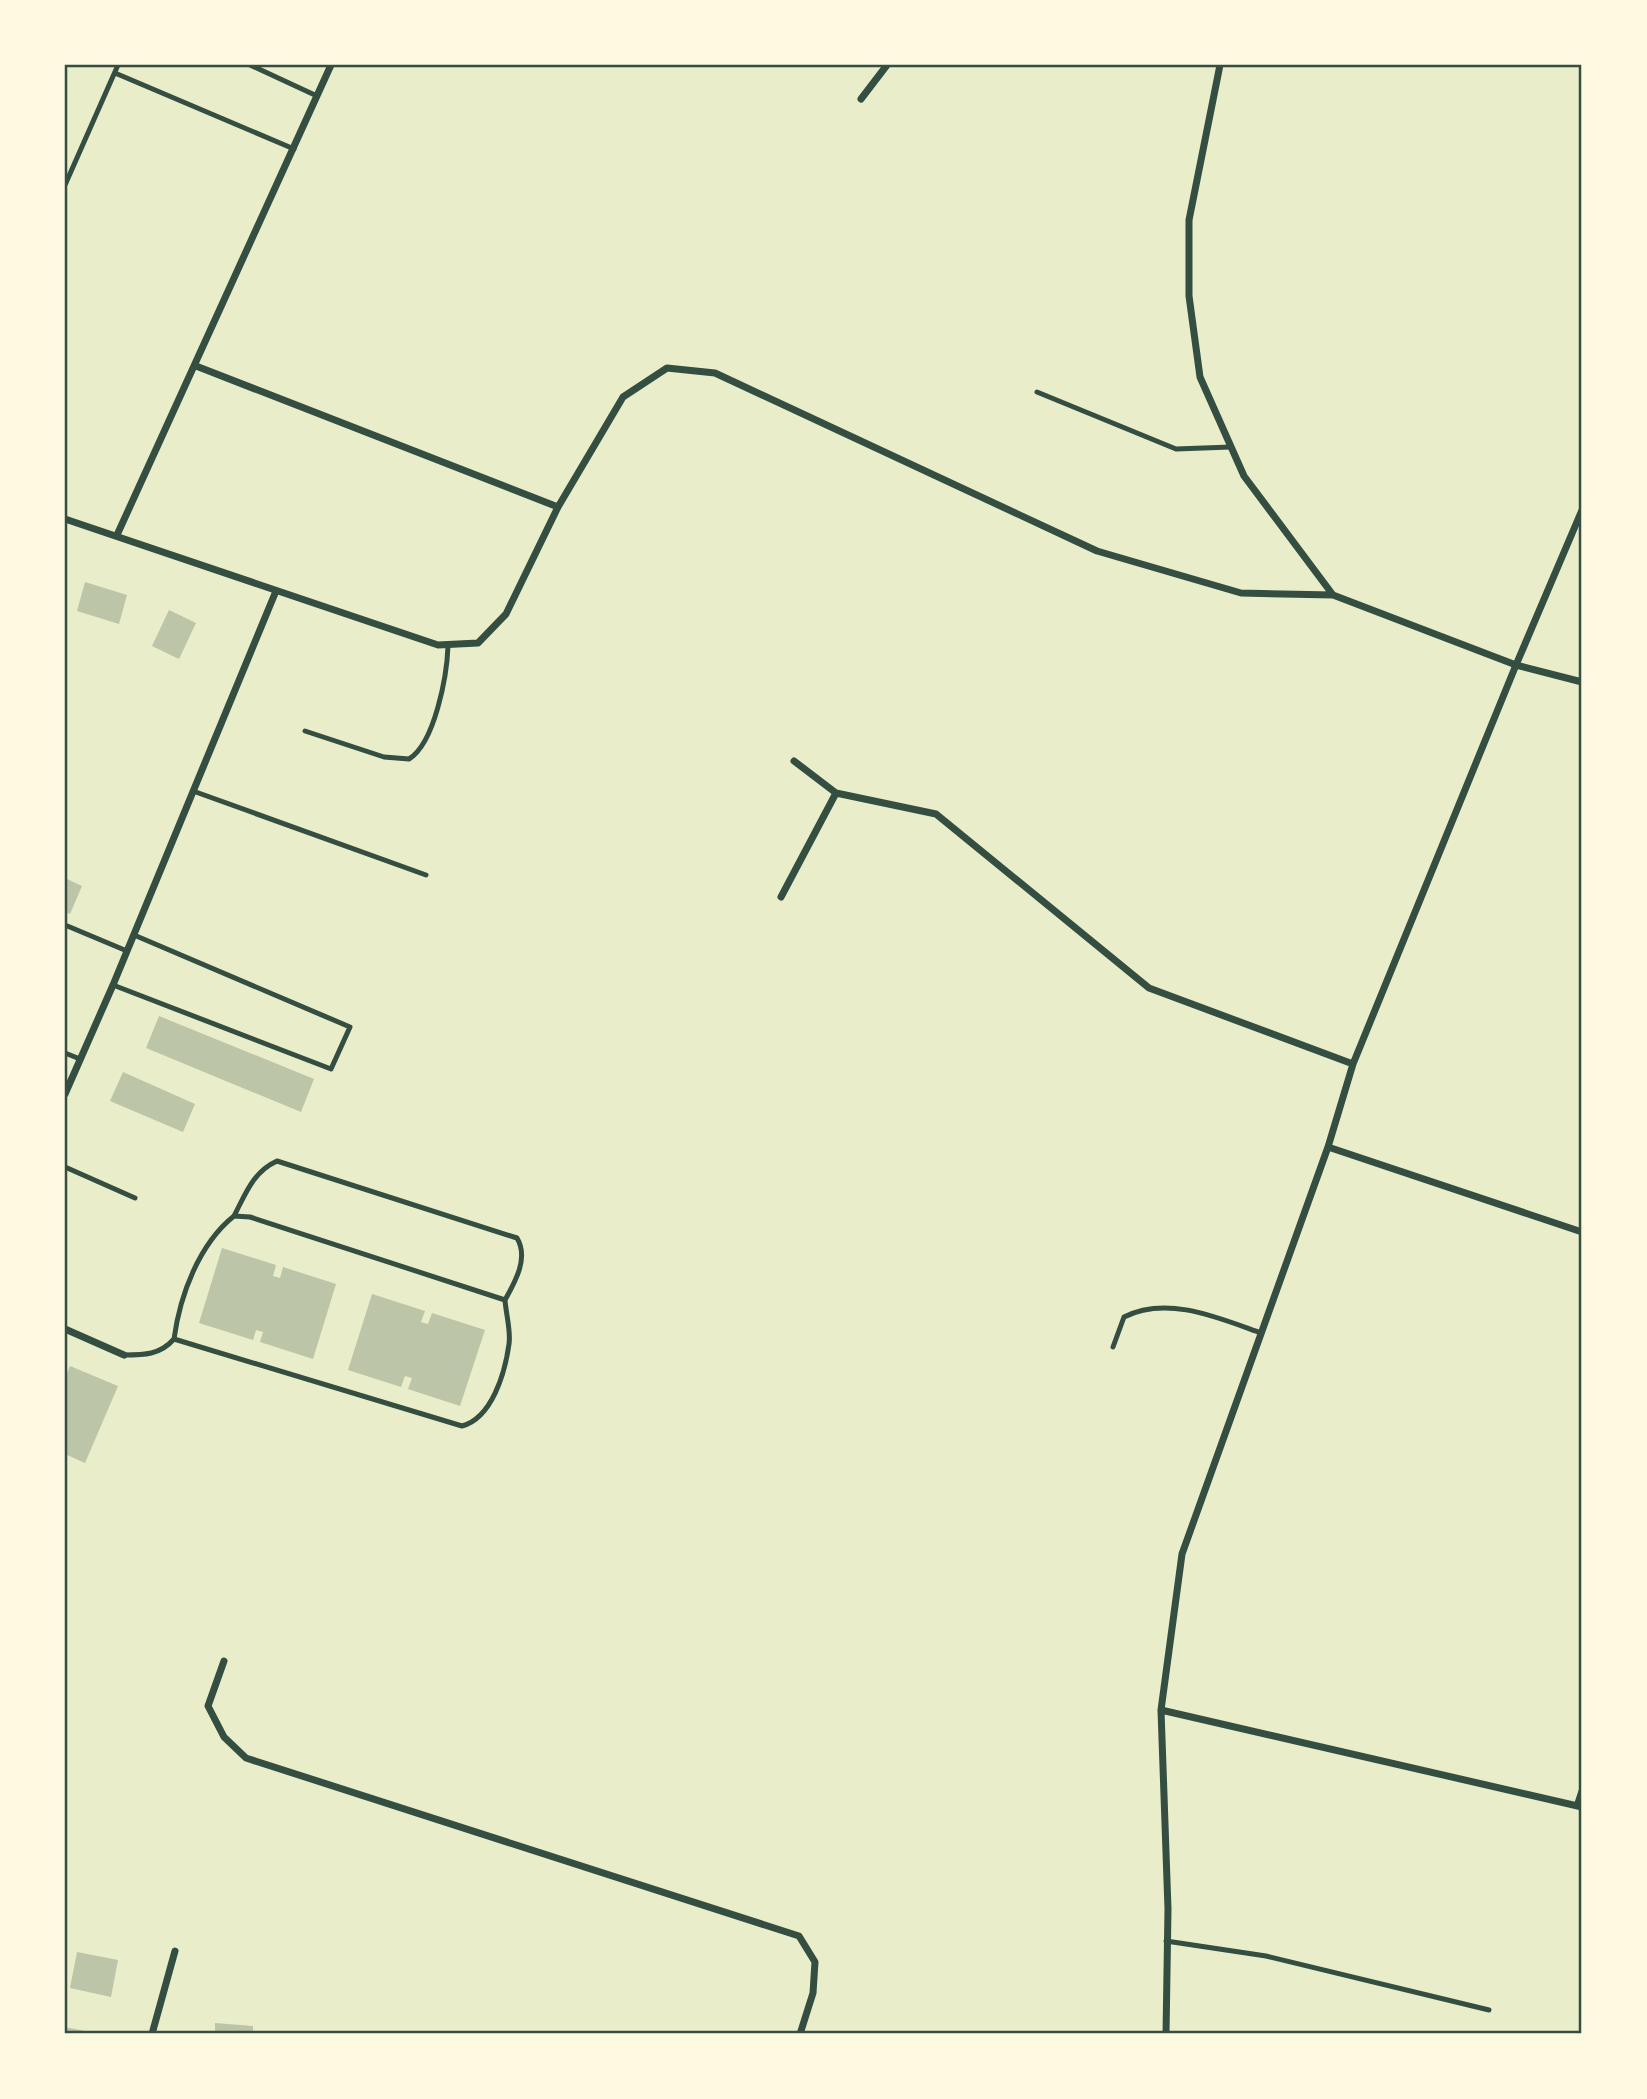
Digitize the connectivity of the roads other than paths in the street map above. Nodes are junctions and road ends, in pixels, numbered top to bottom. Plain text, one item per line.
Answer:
1 (118, 65) edge
2 (250, 65) edge
3 (331, 65) edge
4 (887, 65) edge
5 (1220, 65) edge
6 (115, 73) junction
7 (317, 96) junction
8 (861, 99) dead end
9 (294, 149) junction
10 (65, 185) edge
11 (196, 366) junction
12 (1037, 392) dead end
13 (1231, 447) junction
14 (558, 507) junction
15 (1582, 510) edge
16 (65, 519) edge
17 (117, 534) junction
18 (276, 591) junction
19 (1333, 595) junction
20 (449, 646) junction
21 (1516, 665) junction
22 (1582, 682) edge
23 (304, 731) dead end
24 (793, 761) dead end
25 (193, 791) junction
26 (836, 793) junction
27 (426, 875) dead end
28 (780, 897) dead end
29 (65, 925) edge
30 (134, 935) junction
31 (127, 951) junction
32 (113, 985) junction
33 (65, 1053) edge
34 (80, 1059) junction
35 (1353, 1064) junction
36 (65, 1094) edge
37 (1328, 1147) junction
38 (65, 1167) edge
39 (135, 1198) dead end
40 (234, 1216) junction
41 (1582, 1232) edge
42 (505, 1300) junction
43 (65, 1329) edge
44 (1261, 1333) junction
45 (174, 1339) junction
46 (1113, 1347) dead end
47 (124, 1355) joint
48 (224, 1661) dead end
49 (1161, 1710) junction
50 (1582, 1791) edge
51 (1580, 1807) edge
52 (1166, 1941) junction
53 (175, 1951) dead end
54 (1489, 2010) dead end
55 (152, 2034) edge
56 (800, 2034) edge
57 (1166, 2034) edge

1 - 6 lane
2 - 7 lane
3 - 7 street
4 - 8 street
5 - 13 street
6 - 9 lane
6 - 10 lane
7 - 9 street
9 - 11 street
11 - 14 street
11 - 17 street
12 - 13 lane
13 - 19 street
14 - 19 street
14 - 20 street
15 - 21 street
16 - 17 street
17 - 18 street
18 - 20 street
18 - 25 street
19 - 21 street
20 - 23 lane
21 - 22 street
21 - 35 street
24 - 26 street
25 - 27 lane
25 - 30 street
26 - 28 street
26 - 35 street
29 - 31 lane
30 - 31 street
30 - 32 lane
31 - 32 street
32 - 34 street
33 - 34 lane
34 - 36 street
35 - 37 street
37 - 41 street
37 - 44 street
38 - 39 lane
40 - 42 lane
40 - 42 lane
40 - 45 lane
42 - 45 lane
43 - 47 street
44 - 46 lane
44 - 49 street
45 - 47 lane
48 - 56 street
49 - 51 street
49 - 52 street
50 - 51 street
52 - 54 lane
52 - 57 street
53 - 55 street

